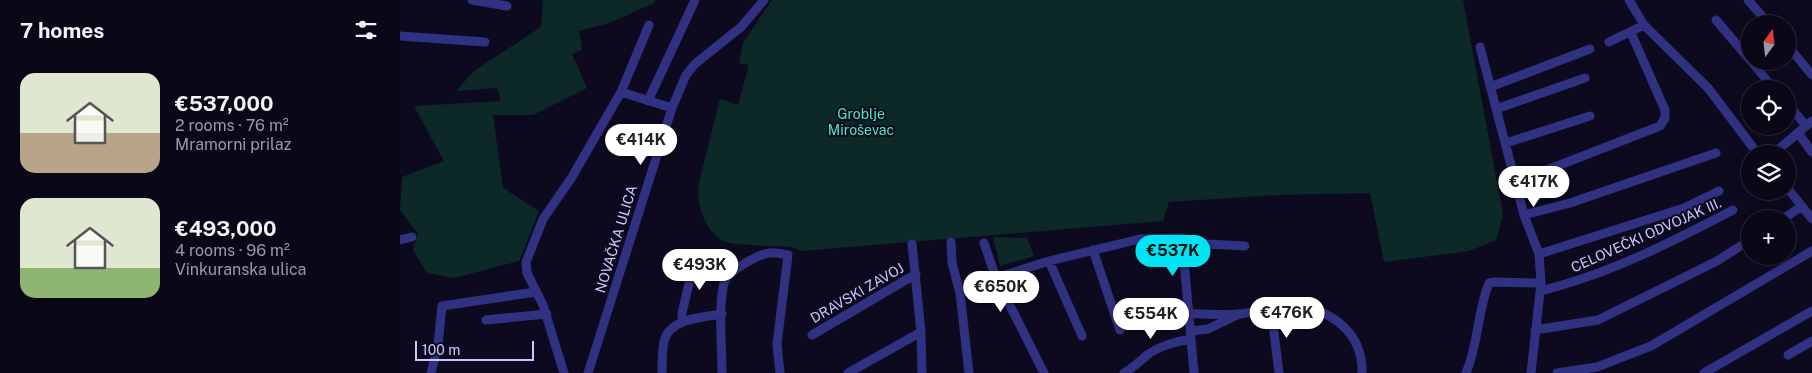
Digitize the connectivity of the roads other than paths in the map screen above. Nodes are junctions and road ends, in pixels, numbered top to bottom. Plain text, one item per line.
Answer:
1 (472, 0) edge
2 (695, 0) edge
3 (764, 0) edge
4 (1748, 0) edge
5 (1631, 1) edge
6 (507, 6) dead end
7 (1761, 15) edge
8 (1716, 20) dead end
9 (649, 25) dead end
10 (1644, 25) junction
11 (1631, 33) junction
12 (400, 36) edge
13 (485, 42) dead end
14 (1609, 42) dead end
15 (1480, 47) dead end
16 (1590, 49) dead end
17 (1741, 49) edge
18 (1796, 56) edge
19 (1759, 70) edge
20 (1812, 75) edge
21 (1585, 78) dead end
22 (1767, 80) edge
23 (1490, 87) junction
24 (621, 92) junction
25 (648, 101) junction
26 (672, 108) junction
27 (1496, 109) junction
28 (1796, 112) edge
29 (1590, 116) dead end
30 (1809, 124) edge
31 (1798, 132) junction
32 (1506, 143) junction
33 (1751, 145) edge
34 (1783, 145) edge
35 (1812, 152) edge
36 (1716, 153) dead end
37 (1516, 182) junction
38 (1718, 191) dead end
39 (1796, 199) edge
40 (1802, 206) junction
41 (1733, 210) dead end
42 (1796, 210) edge
43 (1524, 215) junction
44 (1812, 219) edge
45 (412, 237) dead end
46 (1182, 238) junction
47 (400, 240) edge
48 (951, 242) dead end
49 (984, 243) dead end
50 (912, 244) dead end
51 (1245, 246) dead end
52 (1741, 246) edge
53 (1093, 250) junction
54 (1812, 251) edge
55 (1539, 254) junction
56 (696, 258) dead end
57 (1049, 261) junction
58 (916, 274) junction
59 (996, 278) junction
60 (1540, 287) junction
61 (536, 292) junction
62 (1270, 308) junction
63 (1812, 311) edge
64 (547, 314) junction
65 (722, 314) junction
66 (1188, 314) junction
67 (1238, 314) junction
68 (486, 320) dead end
69 (682, 322) junction
70 (1120, 330) dead end
71 (1535, 330) junction
72 (920, 332) junction
73 (812, 334) dead end
74 (1191, 335) junction
75 (1082, 336) dead end
76 (1812, 341) edge
77 (1788, 355) dead end
78 (922, 370) edge
79 (431, 373) edge
80 (564, 373) edge
81 (588, 373) edge
82 (662, 373) edge
83 (722, 373) edge
84 (780, 373) edge
85 (848, 373) edge
86 (912, 373) edge
87 (969, 373) edge
88 (1044, 373) edge
89 (1124, 373) edge
90 (1194, 373) edge
91 (1280, 373) edge
92 (1362, 373) edge
93 (1466, 373) edge
94 (1531, 373) edge
95 (1557, 373) edge
96 (1704, 373) edge

1 - 6 street
2 - 25 street
3 - 26 street, NOVAČKA ULICA
4 - 7 street
5 - 10 street
8 - 17 street
9 - 24 street
10 - 11 street
10 - 33 street
11 - 14 street
11 - 37 street
12 - 13 street
15 - 23 street
16 - 23 street
18 - 20 street
19 - 22 street
21 - 27 street
23 - 27 street
24 - 25 street
24 - 61 street
25 - 26 street
26 - 81 street, NOVAČKA ULICA
27 - 32 street
28 - 30 street
29 - 32 street
30 - 31 street
31 - 34 street
31 - 35 street
32 - 37 street
36 - 43 street
37 - 43 street
38 - 55 street
39 - 40 street
40 - 42 street
40 - 44 street
41 - 60 street, CELOVEČKI ODVOJAK III.
43 - 55 street
45 - 47 street
46 - 51 street
46 - 53 street
46 - 66 street
48 - 87 street
49 - 59 street
50 - 58 street
52 - 71 street
53 - 57 street
53 - 70 street
54 - 95 street
55 - 60 street
56 - 69 street
57 - 59 street
57 - 75 street
58 - 72 street
58 - 73 street, DRAVSKI ZAVOJ
59 - 88 street
60 - 71 street
60 - 93 street, CELOVEČKI ODVOJAK III.
61 - 64 street
61 - 79 street
62 - 67 street
62 - 91 street
62 - 92 street
63 - 96 street
64 - 68 street
64 - 80 street
65 - 69 street
65 - 83 street
65 - 84 street
66 - 67 street
66 - 74 street
67 - 74 street
69 - 82 street
71 - 94 street
72 - 78 street
72 - 85 street
74 - 89 street
74 - 90 street
76 - 77 street
78 - 86 street

